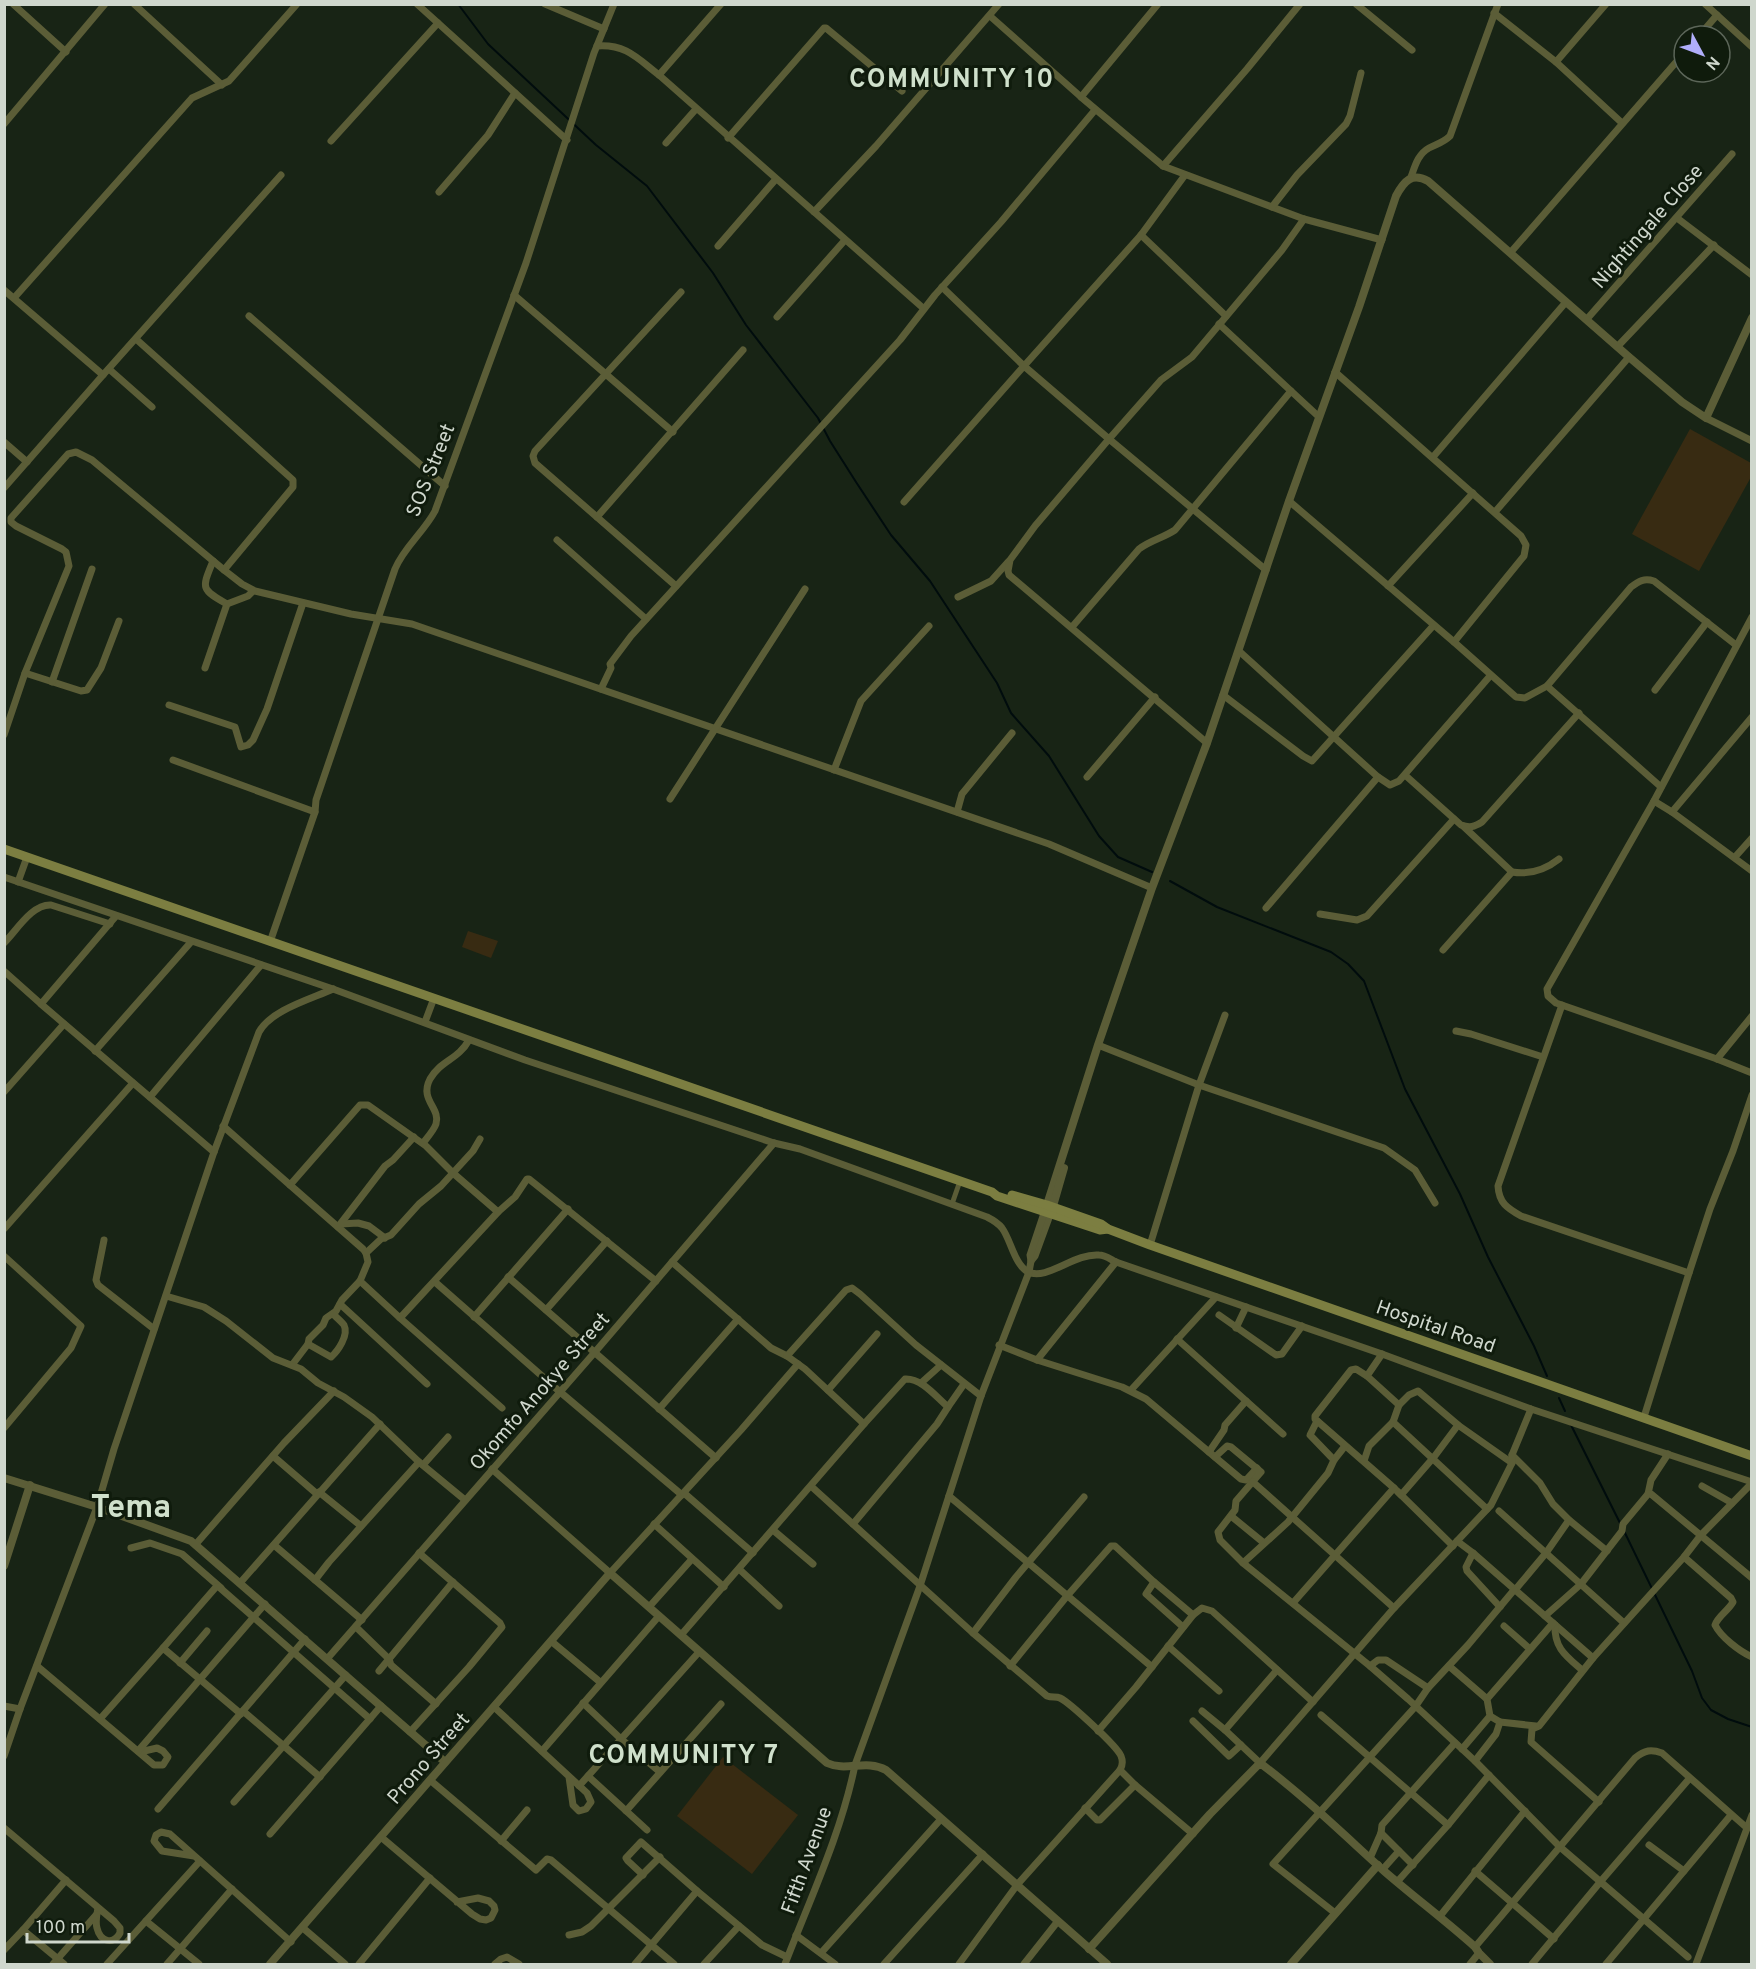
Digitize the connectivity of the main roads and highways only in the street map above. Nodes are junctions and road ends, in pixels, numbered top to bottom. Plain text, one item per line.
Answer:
1 (4, 849) edge
2 (1752, 1456) edge

1 - 2 main road, Hospital Road

